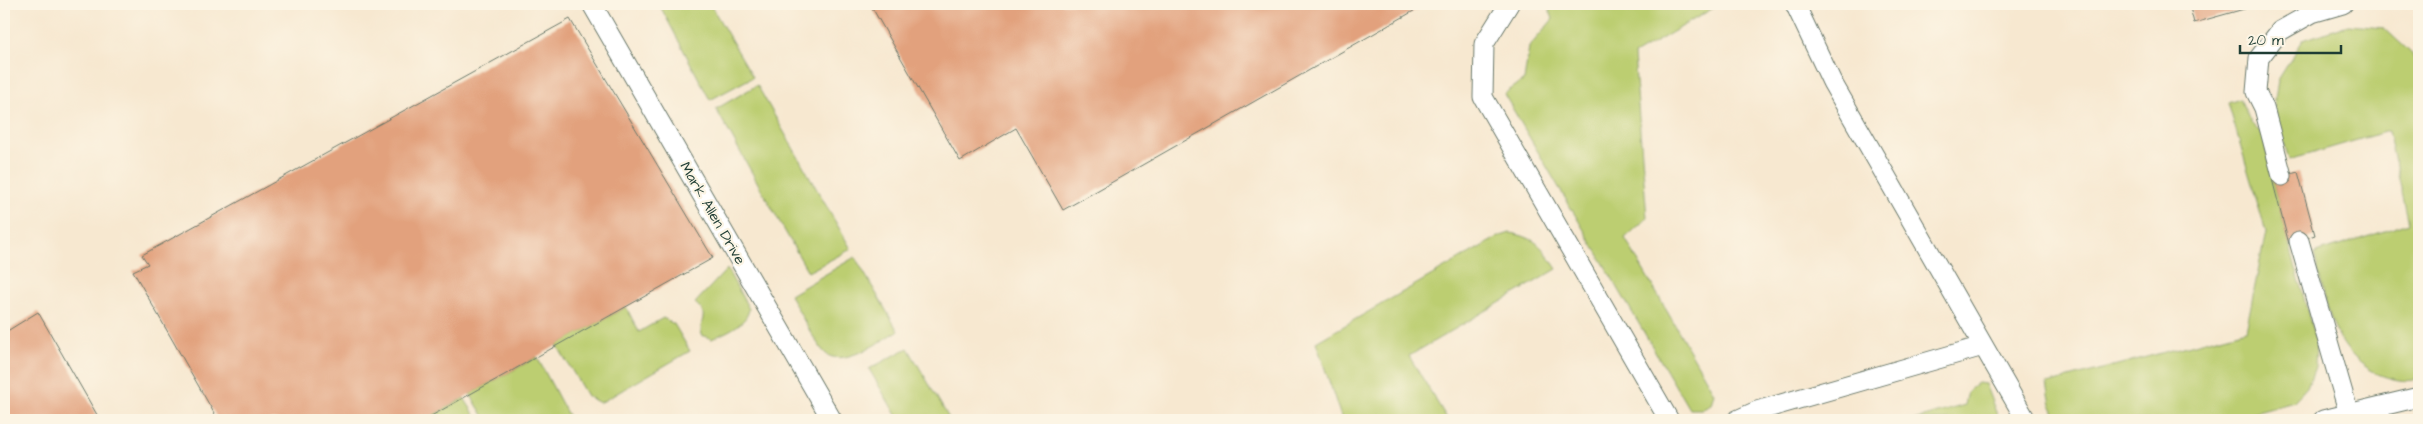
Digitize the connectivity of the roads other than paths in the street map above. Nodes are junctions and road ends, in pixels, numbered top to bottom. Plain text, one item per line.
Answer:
1 (1509, 4) edge
2 (1795, 4) edge
3 (2343, 4) edge
4 (593, 6) dead end
5 (2282, 176) dead end
6 (2300, 241) dead end
7 (1983, 346) junction
8 (2419, 397) edge
9 (2349, 414) junction
10 (832, 420) edge
11 (1669, 420) edge
12 (1737, 420) edge
13 (2026, 420) edge
14 (2323, 420) edge

1 - 11 lane
2 - 7 lane
3 - 5 lane
4 - 10 lane, Mark Allen Drive
6 - 9 lane
7 - 12 lane
7 - 13 lane
8 - 9 lane
9 - 14 lane

